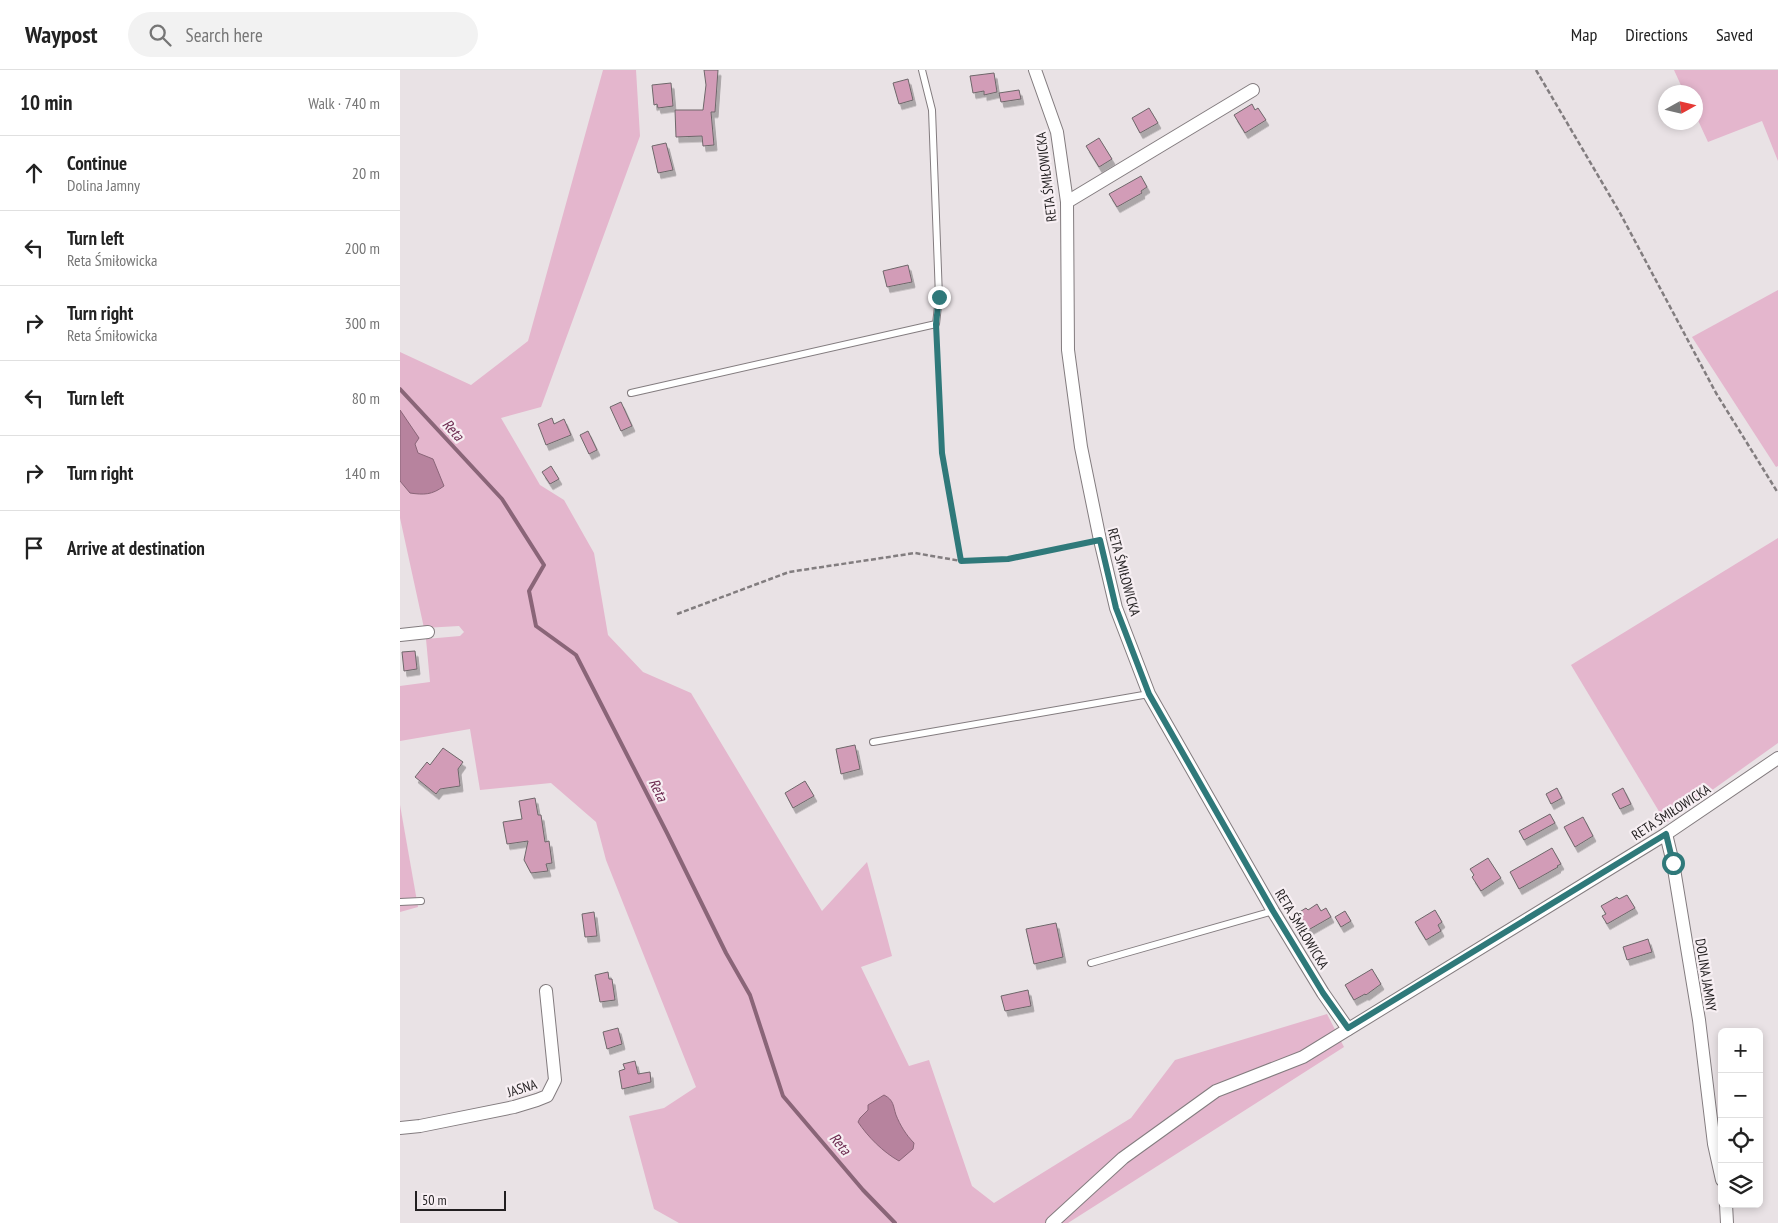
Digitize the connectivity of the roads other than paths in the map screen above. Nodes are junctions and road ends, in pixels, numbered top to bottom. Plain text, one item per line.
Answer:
1 (922, 70) edge
2 (1035, 70) edge
3 (1253, 90) dead end
4 (1067, 202) junction
5 (631, 393) dead end
6 (428, 632) dead end
7 (400, 635) edge
8 (1149, 694) junction
9 (873, 742) dead end
10 (1778, 758) edge
11 (1666, 834) junction
12 (421, 901) dead end
13 (400, 902) edge
14 (1273, 911) junction
15 (1091, 963) dead end
16 (546, 991) dead end
17 (1348, 1028) junction
18 (400, 1128) edge
19 (1718, 1163) edge
20 (1726, 1208) edge
21 (1052, 1223) edge
22 (1727, 1223) edge

1 - 5 lane
2 - 4 street, RETA ŚMIŁOWICKA
3 - 4 street
4 - 8 street, RETA ŚMIŁOWICKA
6 - 7 street
8 - 9 lane
8 - 14 street, RETA ŚMIŁOWICKA
10 - 11 street, RETA ŚMIŁOWICKA
11 - 17 street, RETA ŚMIŁOWICKA
11 - 19 street, DOLINA JAMNY
12 - 13 lane
14 - 15 lane
14 - 17 street, RETA ŚMIŁOWICKA
16 - 18 street, JASNA
17 - 21 street, RETA ŚMIŁOWICKA
20 - 22 street

